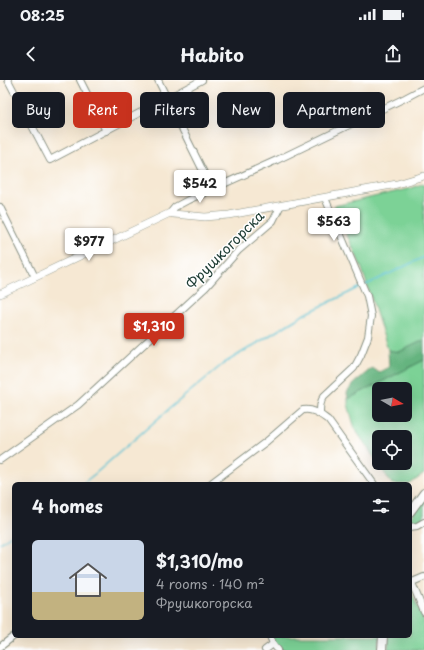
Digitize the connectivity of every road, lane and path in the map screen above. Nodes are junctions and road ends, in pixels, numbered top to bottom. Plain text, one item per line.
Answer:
1 (8, 80) edge
2 (80, 80) edge
3 (158, 80) edge
4 (202, 80) edge
5 (424, 88) edge
6 (164, 92) edge
7 (179, 92) edge
8 (140, 113) edge
9 (182, 128) edge
10 (106, 131) junction
11 (424, 176) edge
12 (212, 189) junction
13 (325, 198) junction
14 (0, 207) edge
15 (280, 207) junction
16 (170, 213) junction
17 (36, 277) junction
18 (0, 294) edge
19 (320, 414) junction
20 (0, 460) edge
21 (213, 482) edge
22 (373, 482) edge
23 (424, 493) edge
24 (412, 509) edge
25 (424, 522) edge
26 (412, 527) edge
27 (424, 577) edge
28 (412, 583) edge
29 (412, 585) edge
30 (424, 612) edge
31 (12, 638) edge
32 (271, 638) edge
33 (383, 638) edge
34 (273, 644) junction
35 (0, 647) edge
36 (265, 650) edge
37 (278, 650) edge
38 (382, 650) edge

1 - 10 street
2 - 10 street
3 - 6 street
4 - 7 street
5 - 12 street
8 - 10 street
9 - 12 street
11 - 13 street
12 - 16 street
13 - 15 street
13 - 19 street
14 - 17 street
15 - 16 street
15 - 20 street, Фрушкогорска
16 - 17 street
17 - 18 street
19 - 21 street
19 - 22 street
23 - 24 main road
25 - 26 street
27 - 28 street
29 - 30 street
31 - 35 street
32 - 34 street
33 - 38 main road
34 - 36 street
34 - 37 street

